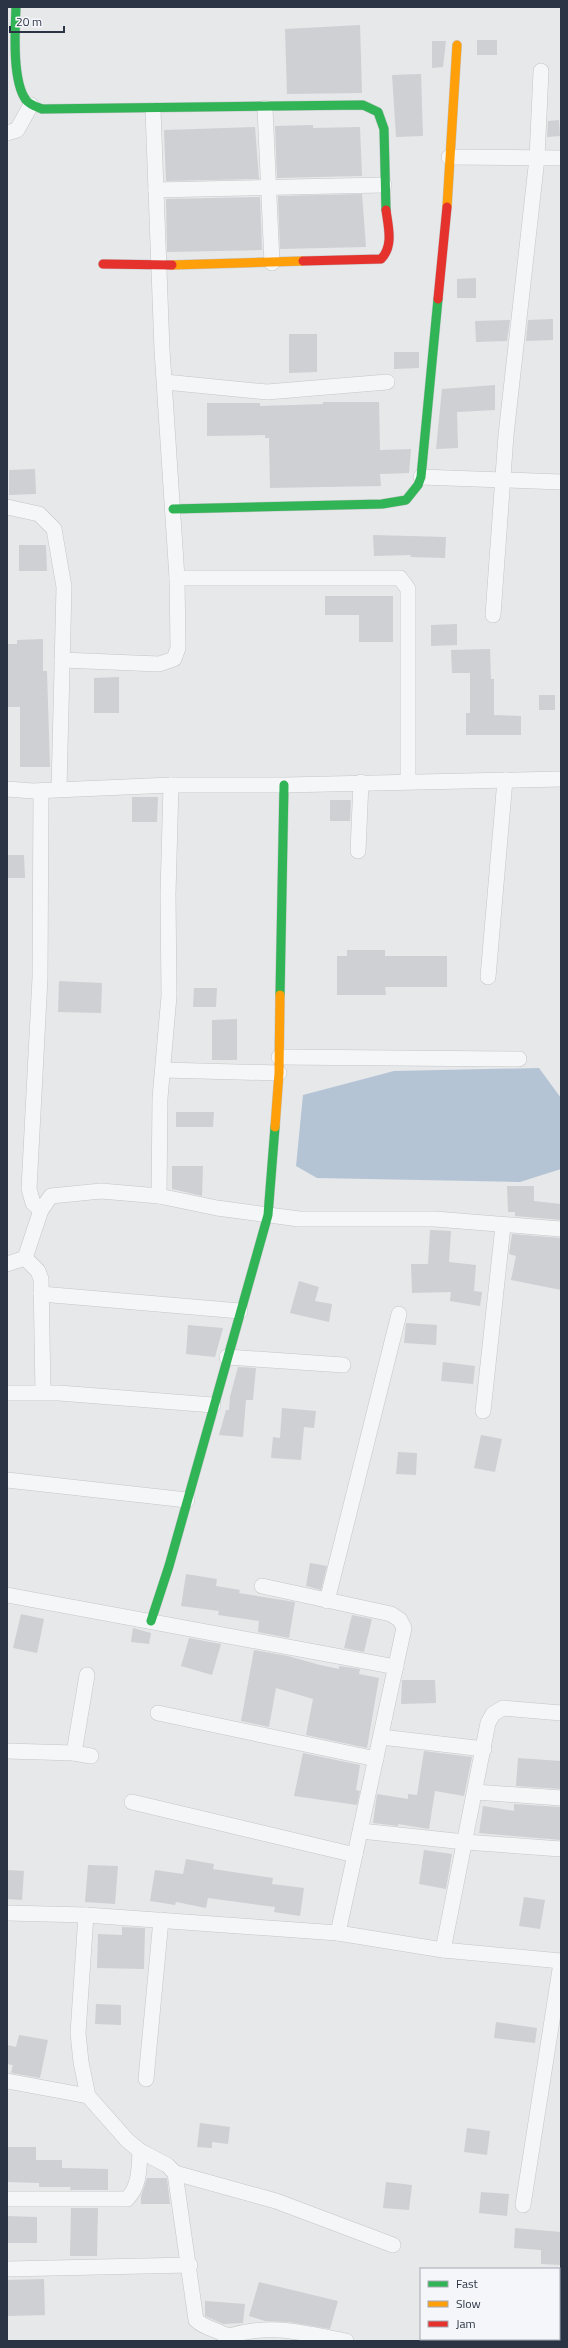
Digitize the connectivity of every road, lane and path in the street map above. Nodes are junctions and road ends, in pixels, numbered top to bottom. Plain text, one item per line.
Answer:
1 (16, 7) edge
2 (12, 36) edge
3 (457, 45) dead end
4 (541, 71) dead end
5 (31, 105) junction
6 (265, 108) junction
7 (153, 110) junction
8 (7, 133) edge
9 (449, 157) junction
10 (536, 158) junction
11 (561, 158) edge
12 (384, 185) junction
13 (269, 188) junction
14 (156, 190) junction
15 (272, 262) junction
16 (103, 264) dead end
17 (159, 265) junction
18 (165, 382) junction
19 (387, 382) dead end
20 (421, 477) junction
21 (503, 479) junction
22 (561, 482) edge
23 (7, 507) edge
24 (174, 509) junction
25 (177, 578) junction
26 (493, 615) dead end
27 (62, 660) junction
28 (561, 779) edge
29 (505, 780) junction
30 (408, 781) junction
31 (361, 782) junction
32 (171, 785) junction
33 (284, 785) junction
34 (7, 789) edge
35 (59, 789) junction
36 (41, 791) junction
37 (358, 851) dead end
38 (488, 977) dead end
39 (279, 1057) junction
40 (519, 1059) dead end
41 (163, 1070) junction
42 (278, 1074) junction
43 (159, 1196) junction
44 (40, 1210) junction
45 (268, 1215) junction
46 (503, 1226) junction
47 (561, 1229) edge
48 (25, 1258) junction
49 (7, 1264) edge
50 (41, 1294) junction
51 (240, 1312) junction
52 (399, 1314) dead end
53 (227, 1357) junction
54 (343, 1365) dead end
55 (43, 1392) junction
56 (7, 1393) edge
57 (213, 1405) junction
58 (483, 1411) dead end
59 (7, 1480) edge
60 (187, 1500) junction
61 (262, 1586) dead end
62 (7, 1595) edge
63 (327, 1601) junction
64 (151, 1621) junction
65 (396, 1667) junction
66 (87, 1675) dead end
67 (158, 1713) dead end
68 (561, 1713) edge
69 (381, 1737) junction
70 (484, 1749) junction
71 (7, 1751) edge
72 (74, 1753) junction
73 (91, 1756) dead end
74 (376, 1758) junction
75 (475, 1792) junction
76 (561, 1798) edge
77 (132, 1802) dead end
78 (361, 1832) junction
79 (465, 1842) junction
80 (561, 1849) edge
81 (355, 1855) junction
82 (7, 1913) edge
83 (86, 1915) junction
84 (160, 1920) junction
85 (338, 1933) junction
86 (443, 1950) junction
87 (561, 1962) edge
88 (146, 2079) dead end
89 (7, 2081) edge
90 (88, 2096) junction
91 (140, 2151) junction
92 (175, 2173) junction
93 (7, 2199) edge
94 (524, 2205) dead end
95 (393, 2245) dead end
96 (190, 2265) junction
97 (7, 2269) edge
98 (231, 2339) edge
99 (346, 2341) edge

1 - 2 street
2 - 5 street
3 - 9 street
4 - 10 street
5 - 7 street
5 - 8 street
6 - 7 street
6 - 12 street
6 - 13 street
7 - 14 street
9 - 10 street
9 - 20 street
10 - 11 street
10 - 21 street
12 - 13 street
12 - 15 street
13 - 14 street
13 - 15 street
14 - 17 street
15 - 17 street
16 - 17 street
17 - 18 street
18 - 19 street
18 - 24 street
20 - 21 street
20 - 24 street
21 - 22 street
21 - 26 street
23 - 27 street
24 - 25 street
25 - 27 street
25 - 30 street
27 - 35 street
28 - 29 street
29 - 30 street
29 - 38 street
30 - 31 street
31 - 33 street
31 - 37 street
32 - 33 street
32 - 35 street
32 - 41 street
33 - 39 street
34 - 36 street
35 - 36 street
36 - 44 street
39 - 40 street
39 - 42 street
41 - 42 street
41 - 43 street
42 - 45 street
43 - 44 street
43 - 45 street
44 - 48 street
45 - 46 street
45 - 51 street
46 - 47 street
46 - 58 street
48 - 49 street
48 - 50 street
50 - 51 street
50 - 55 street
51 - 53 street
52 - 63 street
53 - 54 street
53 - 57 street
55 - 56 street
55 - 57 street
57 - 60 street
59 - 60 street
60 - 64 street
61 - 63 street
62 - 64 street
63 - 65 street
64 - 65 street
65 - 69 street
66 - 72 street
67 - 74 street
68 - 70 street
69 - 70 street
69 - 74 street
70 - 75 street
71 - 72 street
72 - 73 street
74 - 78 street
75 - 76 street
75 - 79 street
77 - 81 street
78 - 79 street
78 - 81 street
79 - 80 street
79 - 86 street
81 - 85 street
82 - 83 street
83 - 84 street
83 - 90 street
84 - 85 street
84 - 88 street
85 - 86 street
86 - 87 street
87 - 94 street
89 - 90 street
90 - 91 street
91 - 92 street
91 - 93 street
92 - 95 street
92 - 96 street
96 - 97 street
96 - 98 street
98 - 99 street

